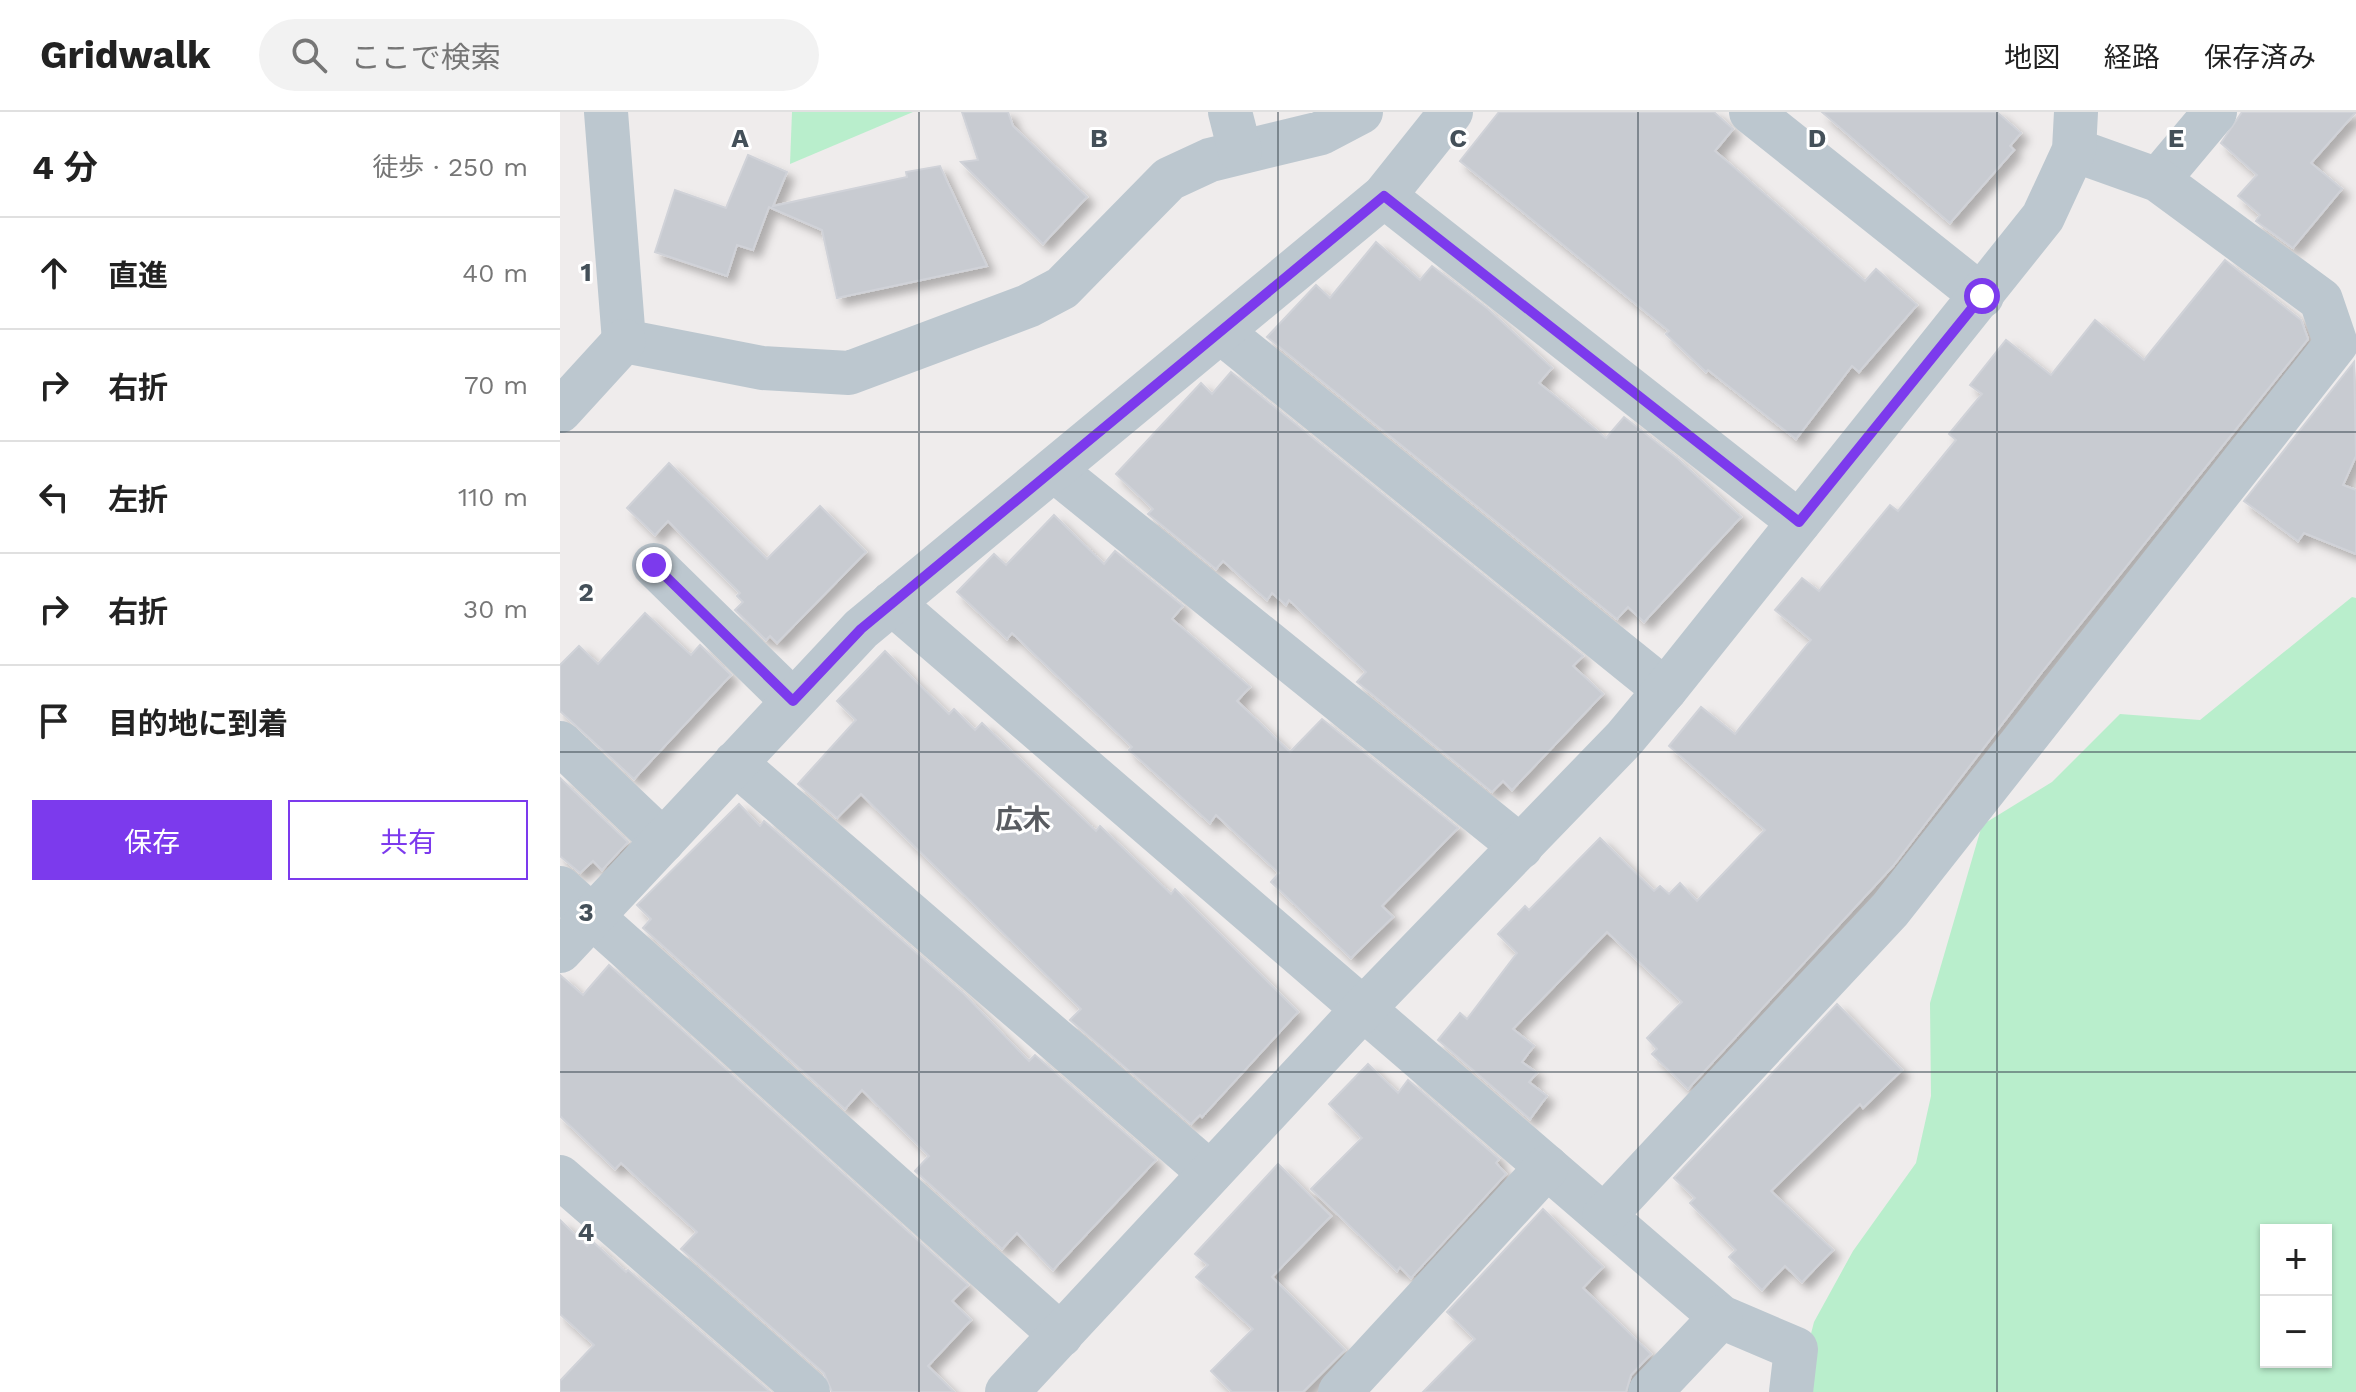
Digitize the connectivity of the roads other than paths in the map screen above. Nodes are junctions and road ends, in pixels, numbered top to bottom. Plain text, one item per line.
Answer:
1 (606, 112) edge
2 (1361, 112) edge
3 (1451, 112) edge
4 (1751, 112) edge
5 (2215, 112) edge
6 (1235, 131) edge
7 (2075, 131) edge
8 (2158, 180) junction
9 (1384, 196) junction
10 (1982, 296) junction
11 (1221, 332) junction
12 (624, 341) junction
13 (560, 411) edge
14 (1054, 470) junction
15 (1799, 522) junction
16 (654, 565) dead end
17 (892, 603) junction
18 (1665, 690) junction
19 (793, 701) junction
20 (560, 743) edge
21 (735, 763) junction
22 (663, 841) junction
23 (1521, 847) junction
24 (560, 888) edge
25 (592, 917) junction
26 (560, 951) edge
27 (1363, 1009) junction
28 (1547, 1167) junction
29 (1210, 1173) junction
30 (560, 1177) edge
31 (1604, 1216) junction
32 (1721, 1317) junction
33 (1061, 1335) junction
34 (808, 1392) edge
35 (1007, 1392) edge
36 (1340, 1392) edge
37 (1650, 1392) edge
38 (1791, 1392) edge

1 - 12 street
2 - 6 street
3 - 9 street
4 - 10 street
5 - 8 street
6 - 12 street
7 - 8 street
7 - 10 street
8 - 31 street
9 - 11 street
9 - 15 street
10 - 15 street
11 - 14 street
11 - 18 street
12 - 13 street
14 - 17 street
14 - 23 street
15 - 18 street
16 - 19 street
17 - 19 street
17 - 27 street
18 - 23 street
19 - 21 street
20 - 22 street
21 - 22 street
21 - 29 street
22 - 25 street
23 - 27 street
24 - 25 street
25 - 26 street
25 - 33 street
27 - 28 street
27 - 29 street
28 - 31 street
28 - 36 street
29 - 33 street
30 - 34 street
31 - 32 street
32 - 37 street
32 - 38 street
33 - 35 street

